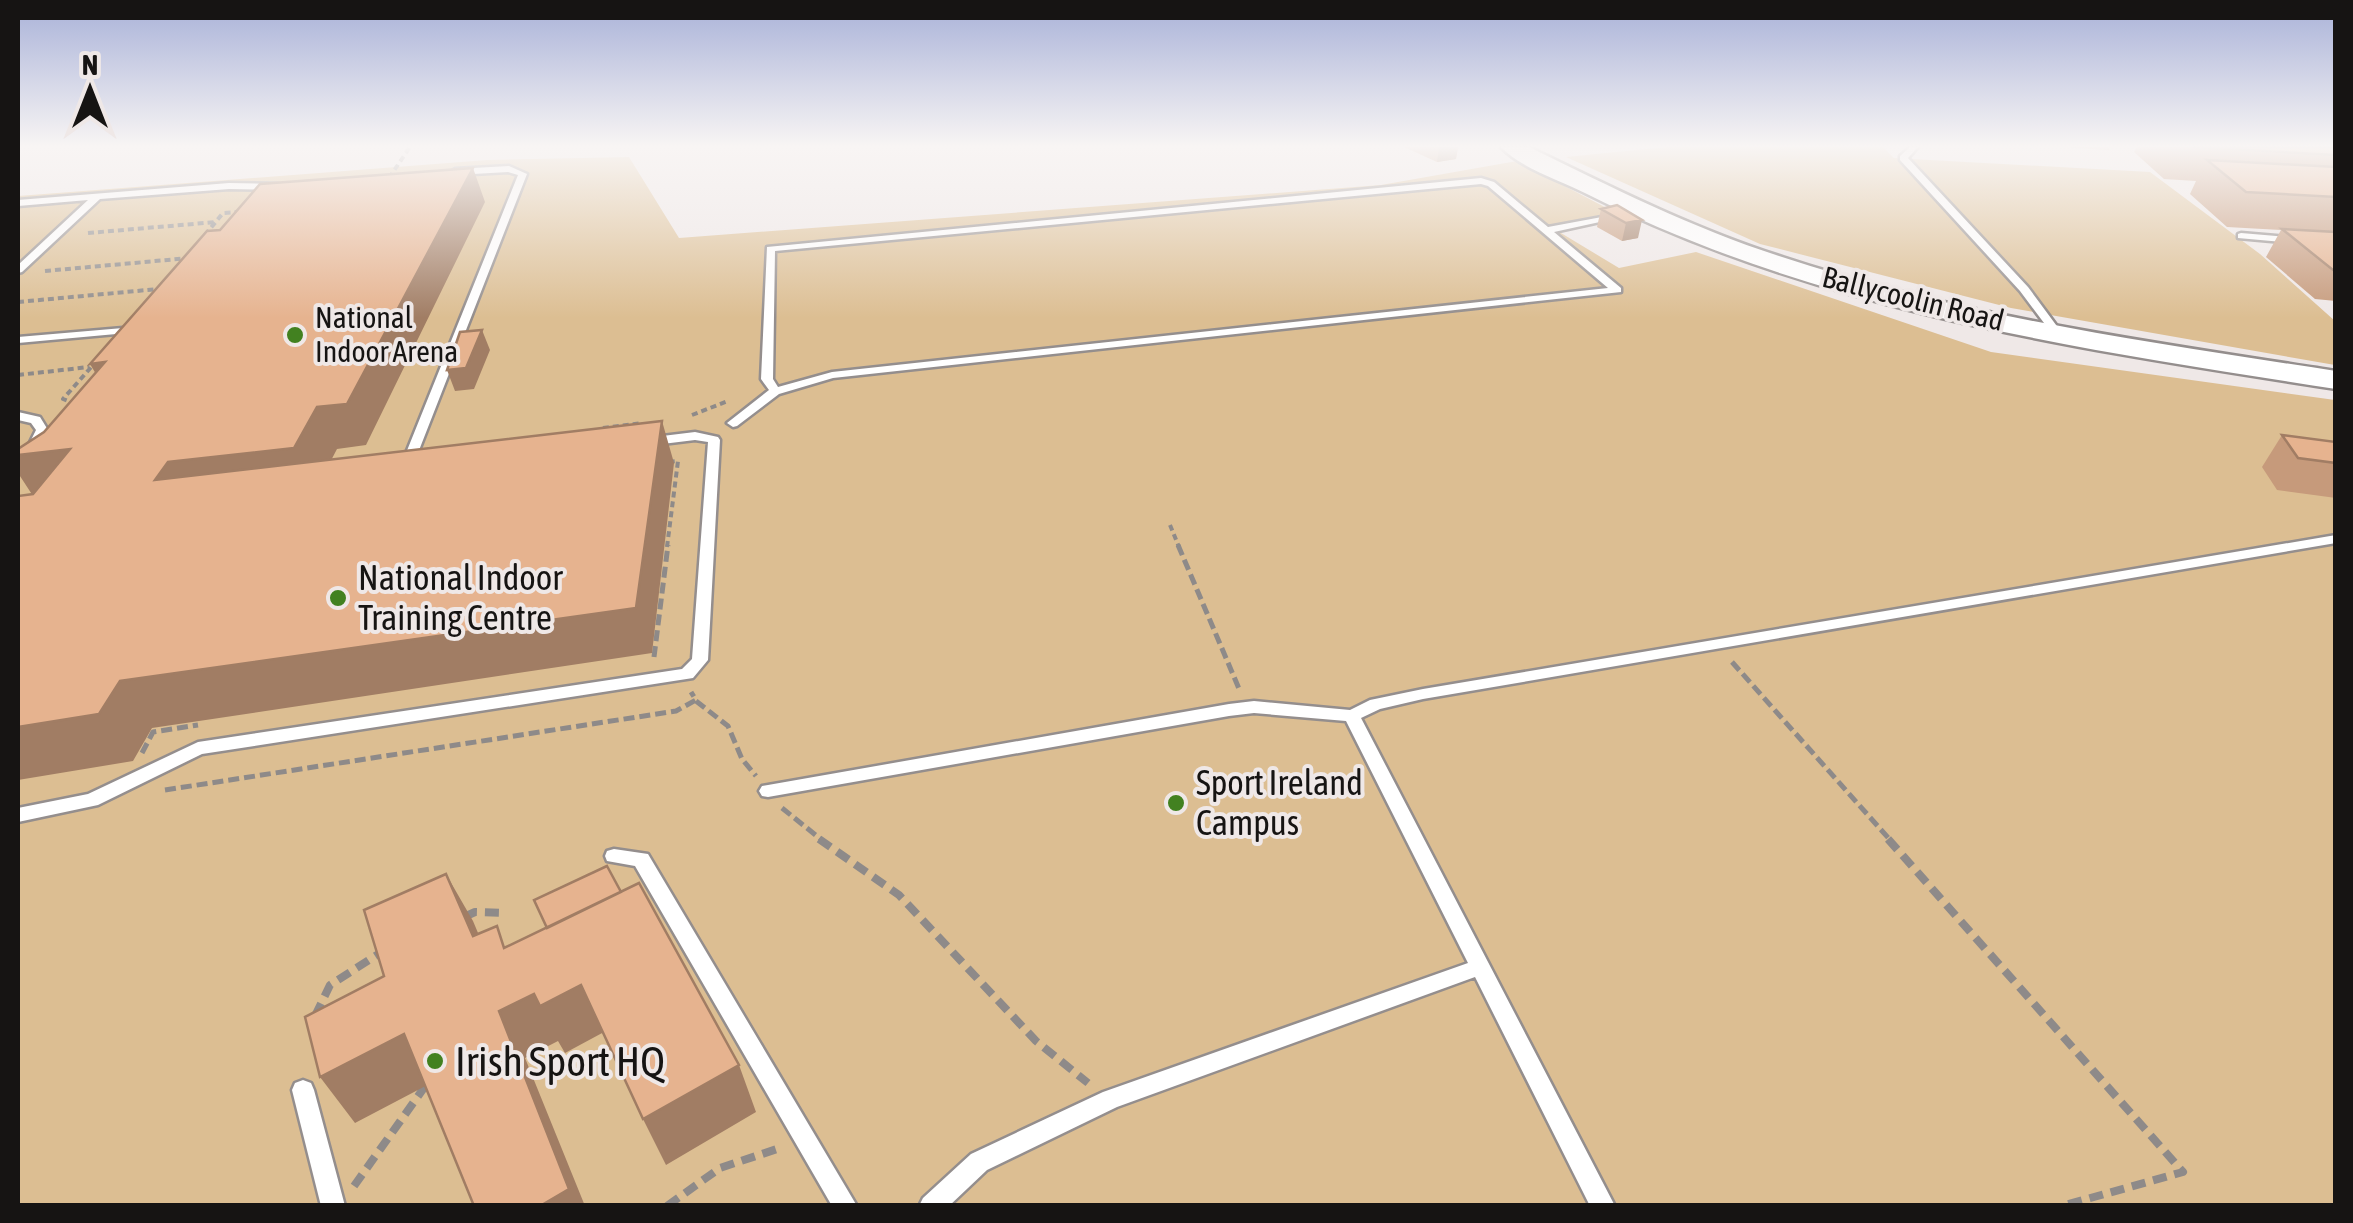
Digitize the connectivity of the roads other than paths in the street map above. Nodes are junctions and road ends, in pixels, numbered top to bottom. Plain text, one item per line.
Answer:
1 (89, 204) edge
2 (511, 204) edge
3 (1247, 204) edge
4 (1514, 204) edge
5 (1632, 204) edge
6 (1946, 204) edge
7 (1644, 210) junction
8 (1545, 231) junction
9 (2242, 236) dead end
10 (2336, 244) edge
11 (18, 270) edge
12 (123, 330) edge
13 (2058, 332) junction
14 (18, 340) edge
15 (2336, 380) edge
16 (775, 391) junction
17 (18, 416) edge
18 (734, 423) dead end
19 (626, 444) edge
20 (18, 462) edge
21 (425, 468) edge
22 (2336, 539) edge
23 (1352, 716) junction
24 (768, 791) road end
25 (18, 815) edge
26 (614, 856) dead end
27 (1480, 967) junction
28 (303, 1090) dead end
29 (333, 1206) edge
30 (845, 1206) edge
31 (931, 1206) edge
32 (1603, 1206) edge

1 - 11 lane
2 - 21 lane
3 - 16 lane
4 - 8 lane
5 - 7 street, Ballycoolin Road
6 - 13 lane
7 - 8 lane
7 - 13 street, Ballycoolin Road
8 - 16 lane
9 - 10 lane
12 - 14 lane
13 - 15 street, Ballycoolin Road
16 - 18 lane
17 - 20 lane
19 - 25 lane
22 - 23 lane
23 - 24 lane
23 - 27 lane
26 - 30 lane
27 - 31 lane
27 - 32 lane
28 - 29 lane

